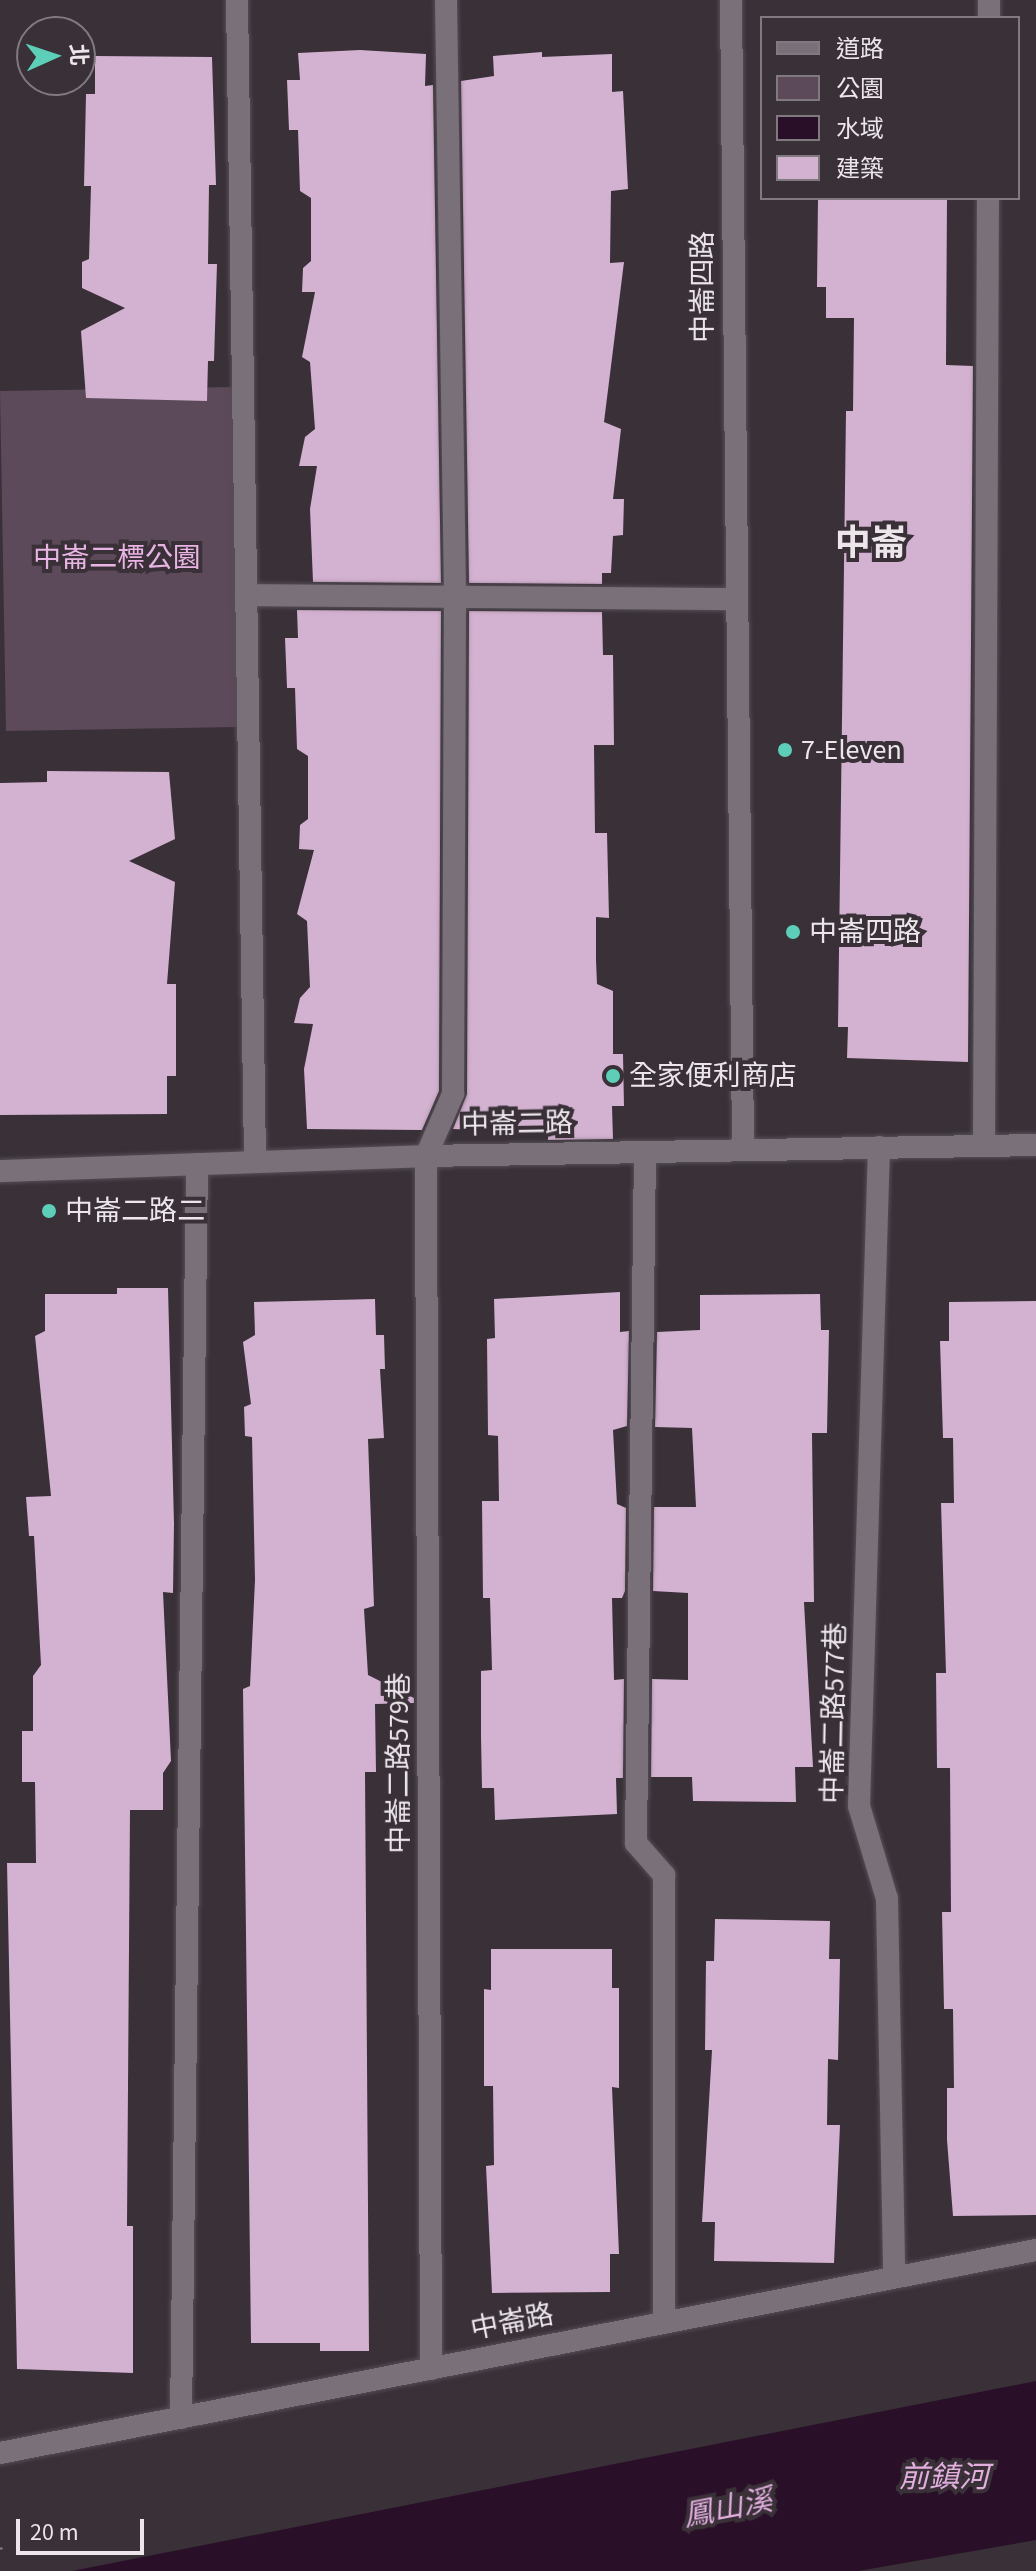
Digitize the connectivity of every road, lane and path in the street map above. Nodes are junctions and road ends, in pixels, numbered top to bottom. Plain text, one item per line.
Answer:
1 (237, 0) edge
2 (446, 0) edge
3 (731, 0) edge
4 (988, 200) edge
5 (455, 593) junction
6 (246, 595) junction
7 (733, 599) junction
8 (984, 1145) junction
9 (1036, 1145) edge
10 (879, 1147) junction
11 (743, 1149) junction
12 (645, 1152) junction
13 (426, 1156) junction
14 (255, 1162) junction
15 (197, 1164) junction
16 (0, 1171) edge
17 (1036, 2250) edge
18 (894, 2276) junction
19 (664, 2322) junction
20 (431, 2369) junction
21 (181, 2418) junction
22 (0, 2453) edge

1 - 6 street
2 - 5 street
3 - 7 street, 中崙四路
4 - 8 street
5 - 6 street
5 - 7 street
5 - 13 street
6 - 14 street
7 - 11 street, 中崙四路
8 - 9 street, 中崙二路
8 - 10 street, 中崙二路
10 - 11 street, 中崙二路
10 - 18 street, 中崙二路577巷
11 - 12 street, 中崙二路
12 - 13 street, 中崙二路
12 - 19 street
13 - 14 street, 中崙二路
13 - 20 street, 中崙二路579巷
14 - 15 street, 中崙二路
15 - 16 street, 中崙二路
15 - 21 street
17 - 18 street, 中崙路
18 - 19 street, 中崙路
19 - 20 street, 中崙路
20 - 21 street, 中崙路
21 - 22 street, 中崙路

